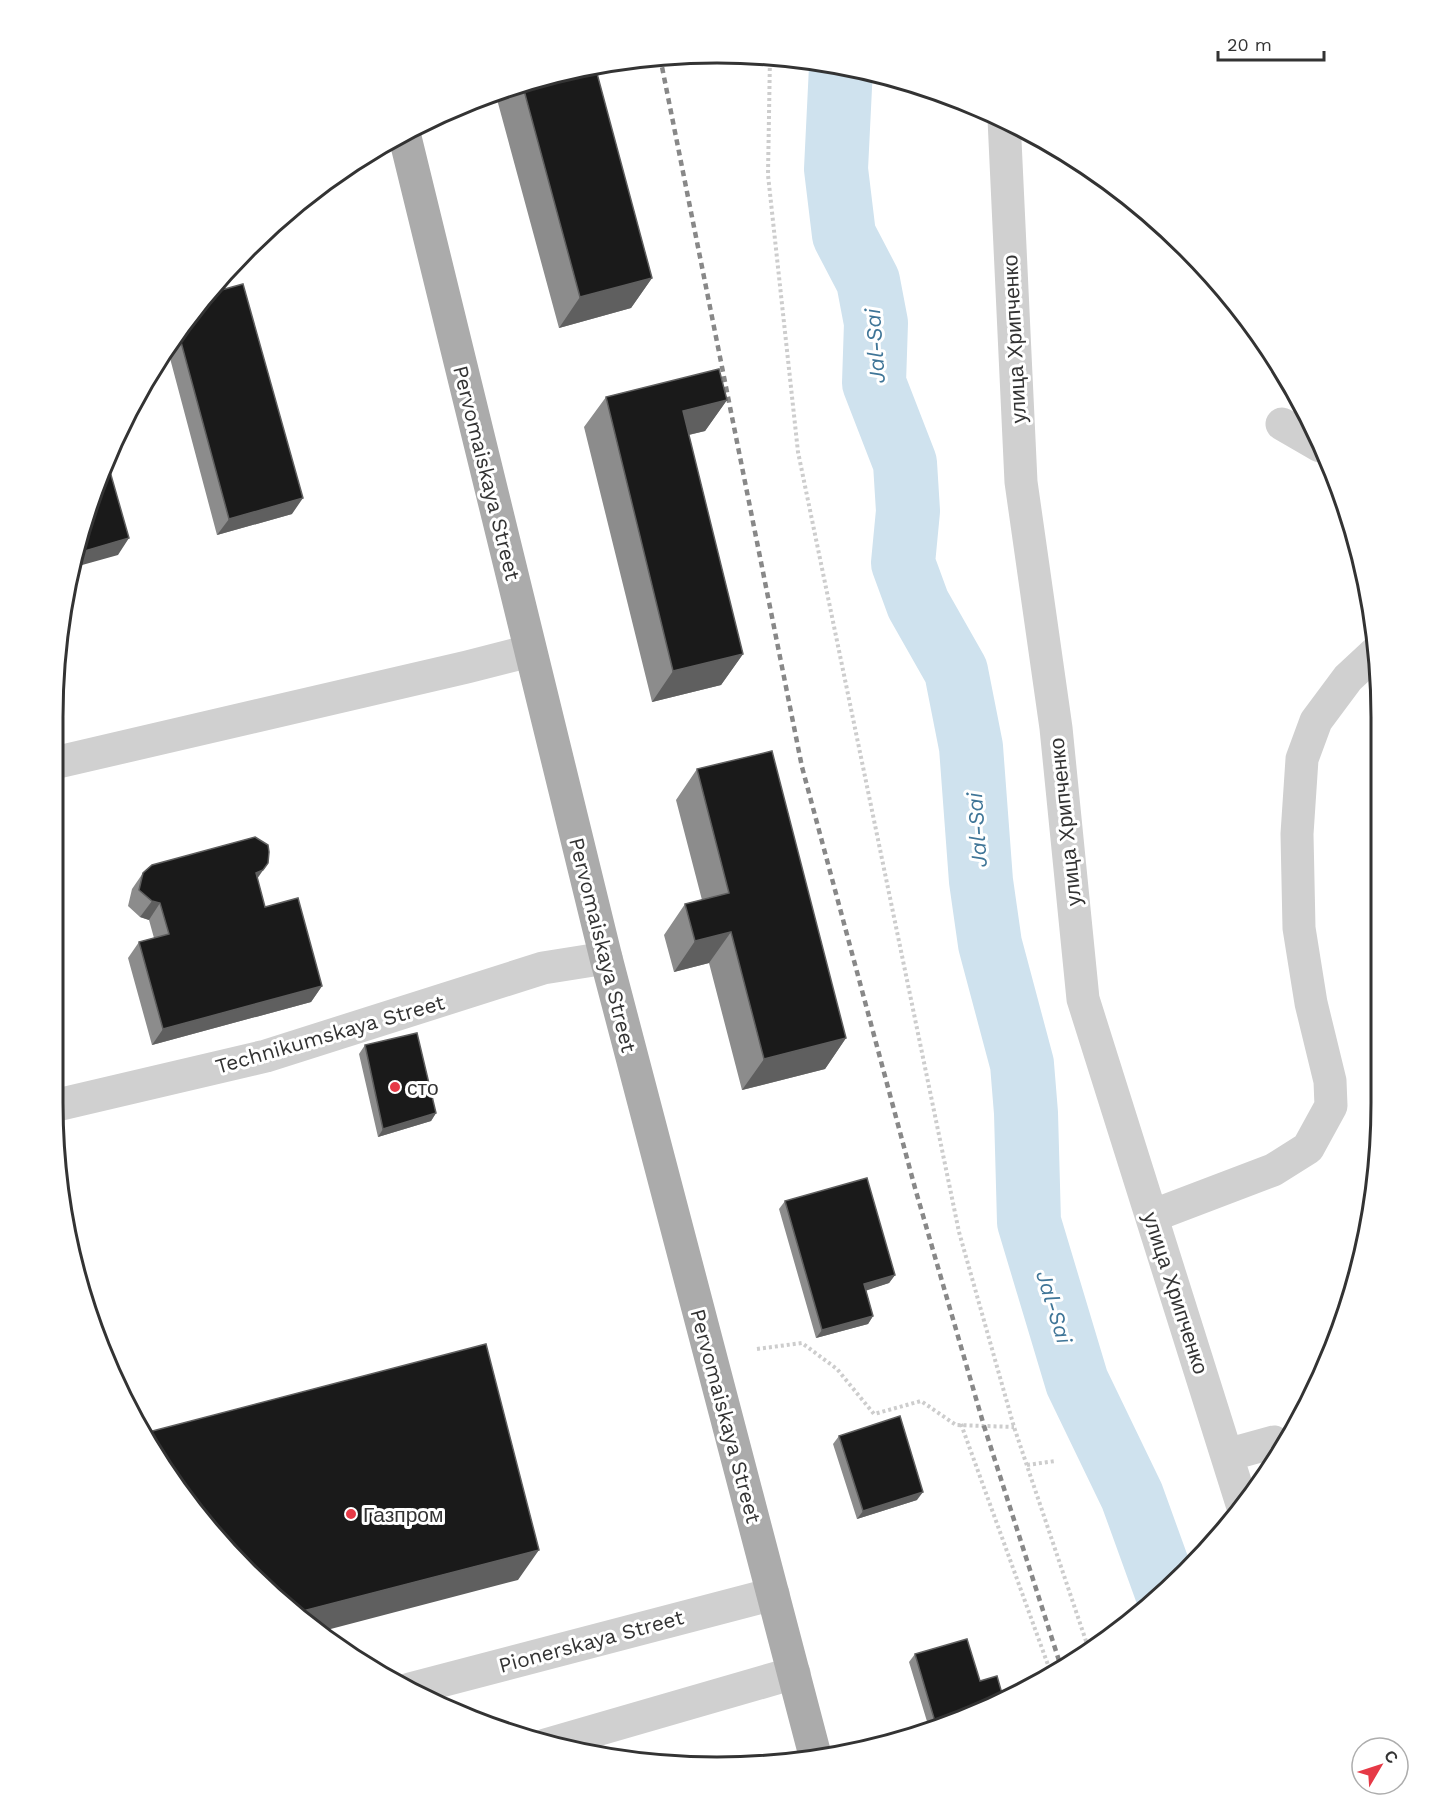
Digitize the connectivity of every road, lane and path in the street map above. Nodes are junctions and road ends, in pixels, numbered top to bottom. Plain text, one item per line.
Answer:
1 (770, 65) edge
2 (1005, 129) edge
3 (406, 142) edge
4 (1282, 424) dead end
5 (1309, 440) edge
6 (530, 651) junction
7 (1368, 659) edge
8 (63, 761) edge
9 (606, 958) junction
10 (63, 1104) edge
11 (1152, 1216) junction
12 (757, 1349) dead end
13 (962, 1424) junction
14 (1014, 1427) junction
15 (1274, 1442) dead end
16 (1227, 1455) junction
17 (1055, 1461) dead end
18 (1027, 1465) junction
19 (1240, 1496) edge
20 (773, 1594) junction
21 (1086, 1642) edge
22 (1049, 1666) edge
23 (794, 1673) junction
24 (421, 1686) edge
25 (566, 1739) edge
26 (813, 1749) edge

1 - 14 path
2 - 11 street, улица Хрипченко
3 - 6 main road, Pervomaiskaya Street
4 - 5 street
6 - 8 street
6 - 9 main road, Pervomaiskaya Street
7 - 11 street
9 - 10 street, Technikumskaya Street
9 - 20 main road, Pervomaiskaya Street
11 - 16 street, улица Хрипченко
12 - 13 path
13 - 14 path
13 - 22 path
14 - 18 path
15 - 16 street
16 - 19 street, улица Хрипченко
17 - 18 path
18 - 21 path
20 - 23 main road, Pervomaiskaya Street
20 - 24 street, Pionerskaya Street
23 - 25 street
23 - 26 main road, Pervomaiskaya Street

